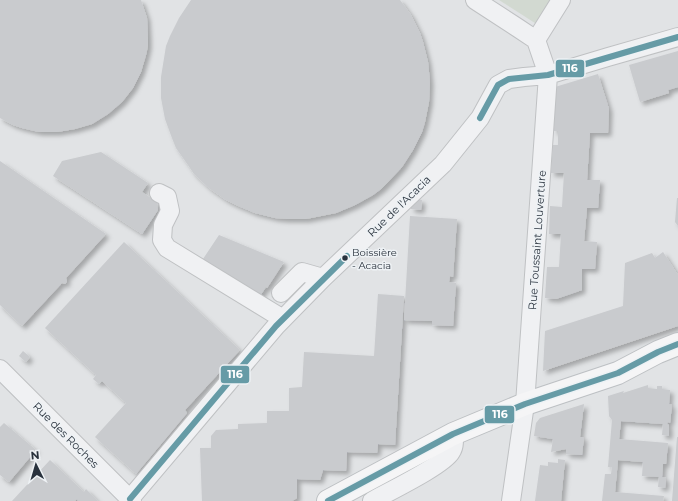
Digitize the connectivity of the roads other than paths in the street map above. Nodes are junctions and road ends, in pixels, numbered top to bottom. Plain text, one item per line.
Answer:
1 (475, 0) edge
2 (561, 0) edge
3 (678, 37) edge
4 (536, 40) junction
5 (548, 75) junction
6 (159, 193) dead end
7 (324, 278) junction
8 (281, 293) dead end
9 (236, 300) dead end
10 (279, 323) junction
11 (678, 344) edge
12 (0, 369) edge
13 (525, 404) junction
14 (453, 434) junction
15 (130, 500) edge
16 (328, 501) edge
17 (372, 501) edge
18 (512, 501) edge

1 - 4 street
2 - 4 street
3 - 5 street, Rue de l'Acacia
4 - 5 street
5 - 7 street, Rue de l'Acacia
5 - 13 street, Rue Toussaint Louverture
6 - 10 street
7 - 8 street
7 - 10 street, Rue de l'Acacia
9 - 10 street
10 - 15 street, Rue de l'Acacia
11 - 13 main road
12 - 15 street, Rue des Roches
13 - 14 main road
13 - 18 street, Rue Toussaint Louverture
14 - 16 main road
14 - 17 street

